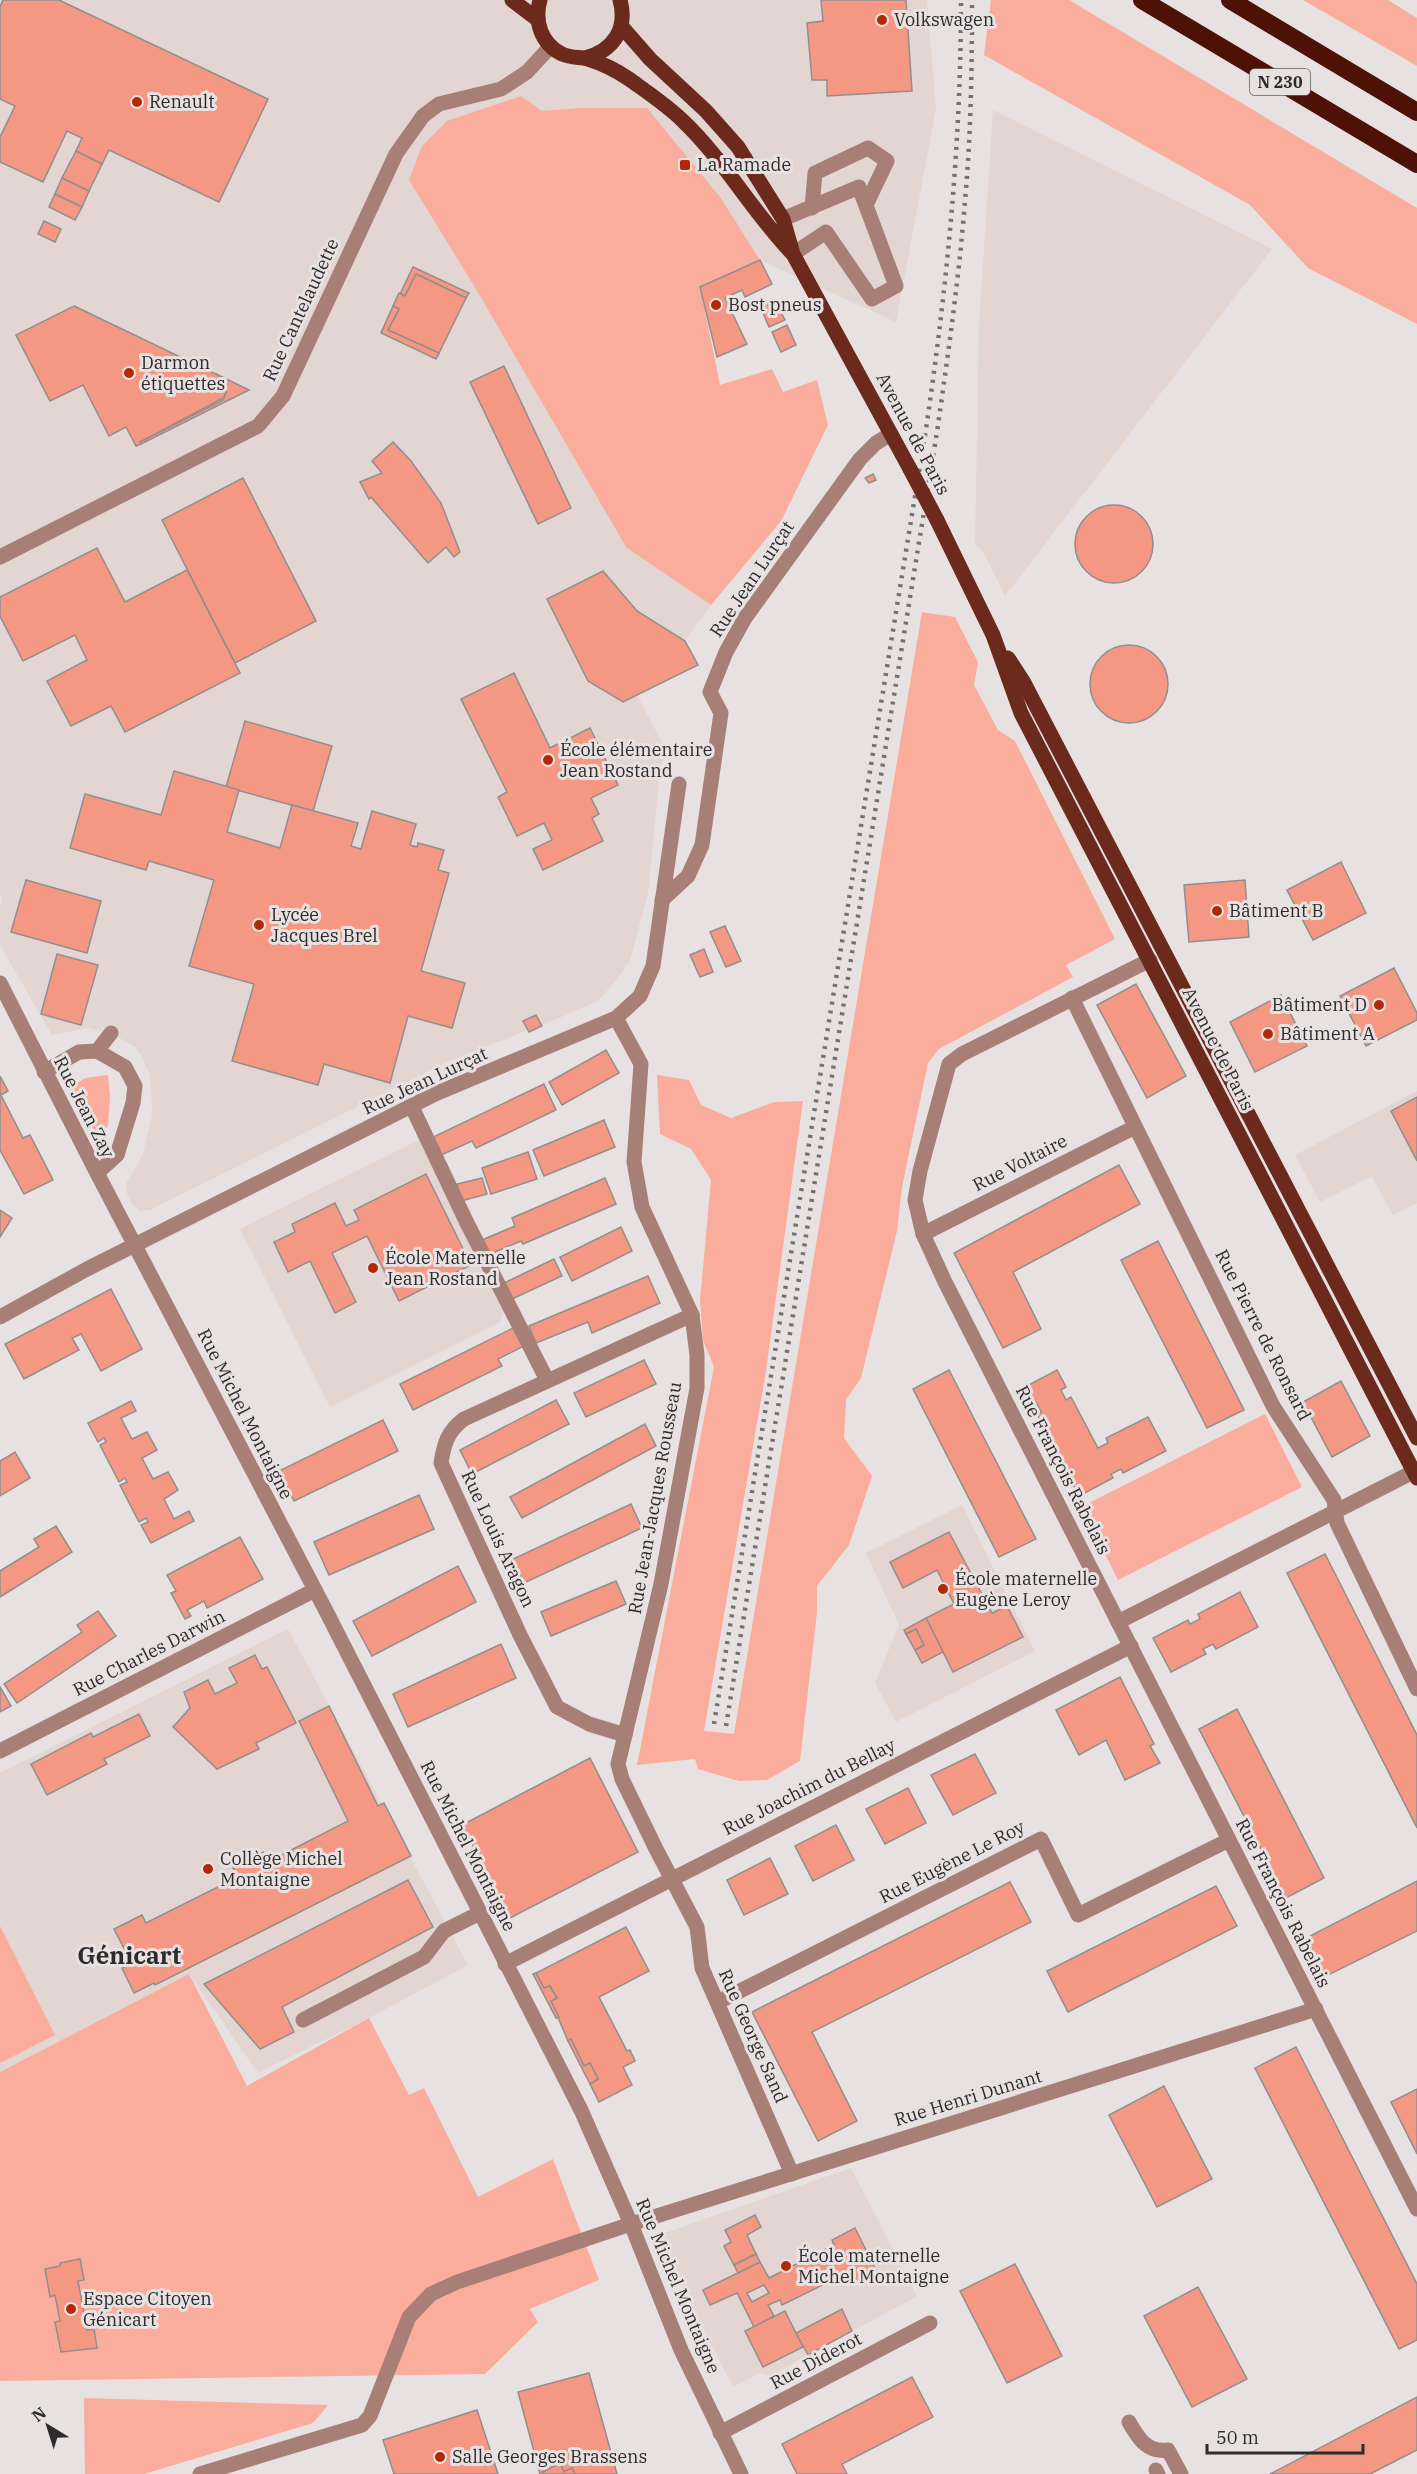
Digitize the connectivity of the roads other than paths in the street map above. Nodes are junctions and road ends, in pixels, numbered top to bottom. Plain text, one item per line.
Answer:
1 (512, 0) edge
2 (540, 0) edge
3 (620, 0) edge
4 (1142, 0) edge
5 (1230, 0) edge
6 (537, 19) junction
7 (622, 27) junction
8 (551, 46) junction
9 (585, 58) junction
10 (1417, 112) edge
11 (1417, 164) edge
12 (866, 205) junction
13 (812, 208) junction
14 (783, 219) junction
15 (794, 254) junction
16 (891, 434) junction
17 (0, 557) edge
18 (993, 635) junction
19 (679, 784) dead end
20 (663, 900) junction
21 (1150, 960) junction
22 (0, 983) edge
23 (1072, 998) junction
24 (616, 1018) junction
25 (111, 1033) dead end
26 (97, 1051) junction
27 (44, 1072) junction
28 (412, 1107) junction
29 (1136, 1127) junction
30 (96, 1173) junction
31 (923, 1234) junction
32 (136, 1246) junction
33 (692, 1316) junction
34 (0, 1317) edge
35 (547, 1380) junction
36 (1417, 1438) edge
37 (1416, 1474) edge
38 (1336, 1512) junction
39 (315, 1590) junction
40 (1118, 1622) junction
41 (1131, 1646) junction
42 (1417, 1689) edge
43 (625, 1735) junction
44 (0, 1750) edge
45 (1229, 1840) junction
46 (672, 1879) junction
47 (480, 1912) junction
48 (505, 1964) junction
49 (718, 2002) junction
50 (1316, 2009) junction
51 (303, 2019) dead end
52 (792, 2174) junction
53 (1417, 2210) edge
54 (631, 2224) junction
55 (930, 2323) dead end
56 (1129, 2422) dead end
57 (720, 2433) junction
58 (200, 2474) edge
59 (741, 2474) edge
60 (1182, 2474) edge

1 - 6 main road
2 - 6 main road
3 - 7 main road
4 - 11 highway, N 230
5 - 10 highway, N 230
6 - 8 main road
7 - 9 main road
7 - 14 main road
8 - 9 main road
8 - 17 street, Rue Cantelaudette
9 - 15 main road
12 - 13 street
12 - 13 street
12 - 15 street
13 - 14 street
14 - 15 main road
15 - 16 main road, Avenue de Paris
16 - 18 main road, Avenue de Paris, bridge
16 - 20 street, Rue Jean Lurçat
18 - 21 main road, Avenue de Paris
18 - 36 main road, Avenue de Paris
19 - 20 street, Rue Jean Lurçat
20 - 24 street, Rue Jean Lurçat
21 - 23 street, Rue François Rabelais
21 - 37 main road, Avenue de Paris
22 - 27 street, Rue Jean Zay
23 - 29 street, Rue Pierre de Ronsard
23 - 31 street, Rue François Rabelais
24 - 28 street, Rue Jean Lurçat
24 - 33 street, Rue Jean-Jacques Rousseau
25 - 26 street
26 - 27 street
26 - 30 street
27 - 30 street, Rue Jean Zay
28 - 32 street, Rue Jean Lurçat
28 - 35 street
29 - 31 street, Rue Voltaire
29 - 38 street, Rue Pierre de Ronsard
30 - 32 street, Rue Jean Zay
31 - 40 street, Rue François Rabelais
32 - 34 street, Rue Jean Lurçat
32 - 39 street, Rue Michel Montaigne
33 - 35 street, Rue Louis Aragon
33 - 43 street, Rue Jean-Jacques Rousseau
35 - 43 street, Rue Louis Aragon
37 - 38 street
38 - 40 street
38 - 42 street, Rue Pierre de Ronsard
39 - 44 street, Rue Charles Darwin
39 - 47 street, Rue Michel Montaigne
40 - 41 street, Rue François Rabelais
41 - 45 street, Rue François Rabelais
41 - 46 street, Rue Joachim du Bellay
43 - 46 street, Rue Jean-Jacques Rousseau
45 - 49 street, Rue Eugène Le Roy
45 - 50 street, Rue François Rabelais
46 - 48 street, Rue Joachim du Bellay
46 - 49 street, Rue George Sand
47 - 48 street, Rue Michel Montaigne
47 - 51 street
48 - 54 street, Rue Michel Montaigne
49 - 52 street, Rue George Sand
50 - 52 street, Rue Henri Dunant
50 - 53 street, Rue François Rabelais
52 - 54 street, Rue Henri Dunant
54 - 57 street, Rue Michel Montaigne
54 - 58 street, Rue Henri Dunant
55 - 57 street, Rue Diderot
56 - 60 street
57 - 59 street, Rue Michel Montaigne

